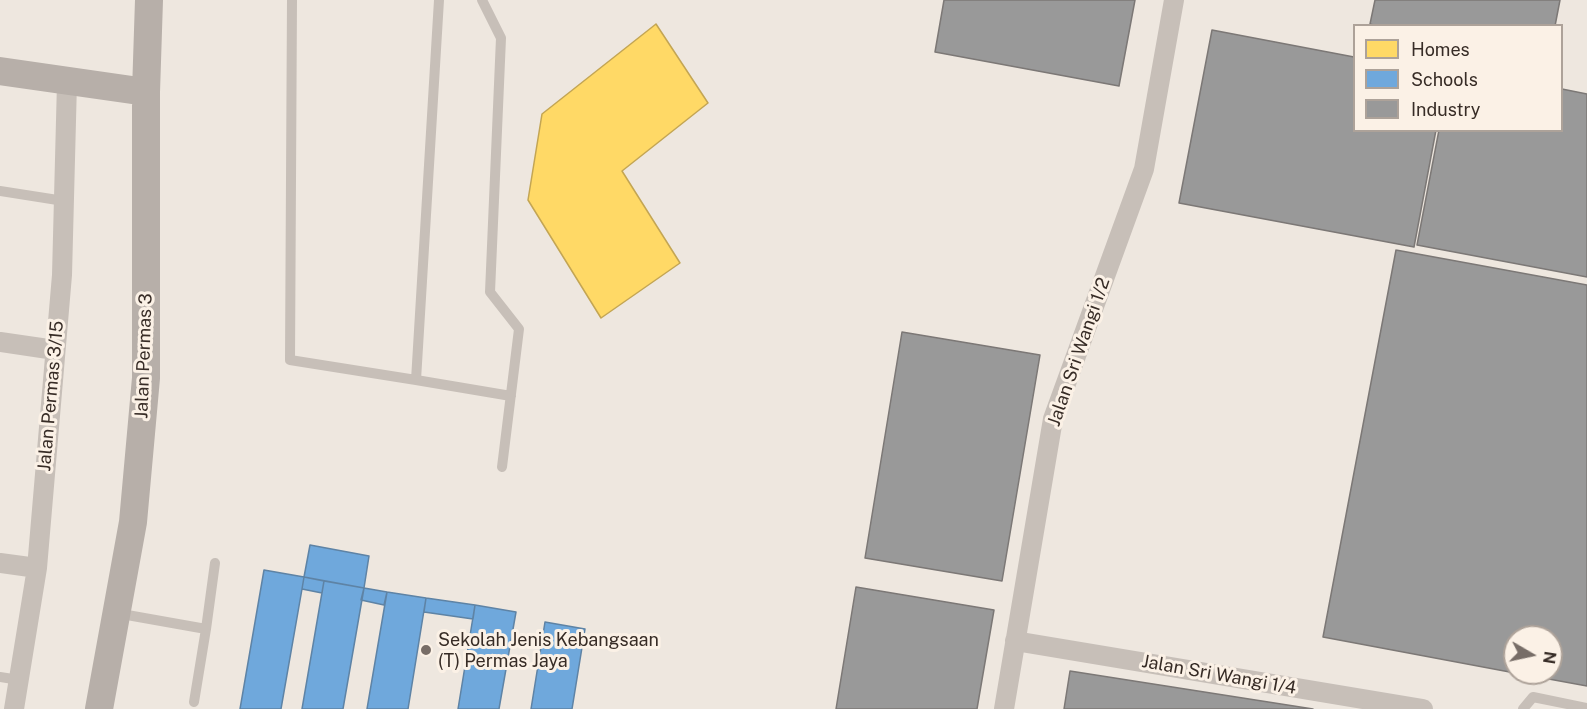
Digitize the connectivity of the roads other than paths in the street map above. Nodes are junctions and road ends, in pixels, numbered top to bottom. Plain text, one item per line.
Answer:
1 (149, 0) edge
2 (291, 0) edge
3 (439, 0) edge
4 (482, 0) edge
5 (1174, 0) edge
6 (0, 71) edge
7 (67, 82) junction
8 (146, 92) junction
9 (0, 191) edge
10 (64, 201) junction
11 (0, 342) edge
12 (55, 350) junction
13 (416, 380) junction
14 (511, 396) junction
15 (502, 467) dead end
16 (0, 563) edge
17 (215, 563) dead end
18 (37, 568) junction
19 (116, 613) junction
20 (206, 629) junction
21 (1015, 640) junction
22 (9, 679) edge
23 (194, 702) dead end
24 (1587, 708) edge
25 (14, 709) edge
26 (99, 709) edge
27 (1004, 709) edge
28 (1423, 709) edge
29 (1522, 709) edge

1 - 8 street, Jalan Permas 3
2 - 13 lane
3 - 13 lane
4 - 14 lane
5 - 21 street, Jalan Sri Wangi 1/2
6 - 7 street
7 - 8 street
7 - 10 street, Jalan Permas 3/15
8 - 19 street, Jalan Permas 3
9 - 10 lane
10 - 12 street, Jalan Permas 3/15
11 - 12 street
12 - 18 street, Jalan Permas 3/15
13 - 14 lane
14 - 15 lane
16 - 18 street
17 - 20 lane
18 - 22 street, Jalan Permas 3/15
19 - 20 lane
19 - 26 street, Jalan Permas 3
20 - 23 lane
21 - 27 street, Jalan Sri Wangi 1/2
21 - 28 street, Jalan Sri Wangi 1/4
22 - 25 street, Jalan Permas 3/15
24 - 29 lane

